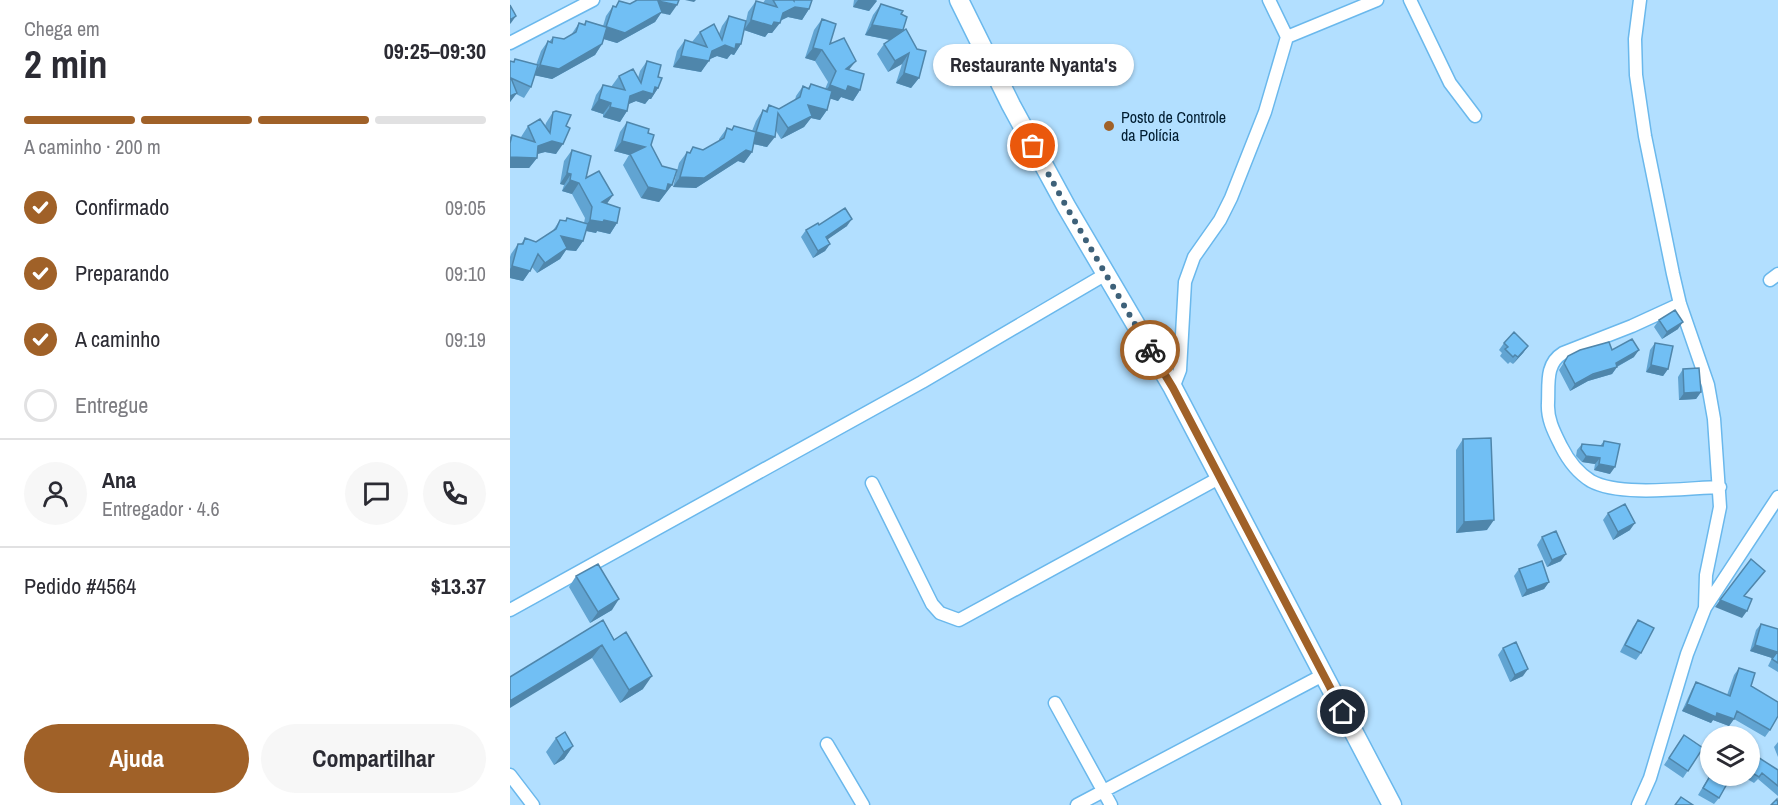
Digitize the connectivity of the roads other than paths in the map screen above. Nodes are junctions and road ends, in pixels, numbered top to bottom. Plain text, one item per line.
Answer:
1 (593, 0) edge
2 (959, 0) edge
3 (1269, 0) edge
4 (1377, 0) edge
5 (1410, 0) edge
6 (1640, 0) edge
7 (1287, 37) junction
8 (510, 43) edge
9 (1475, 116) dead end
10 (1106, 274) junction
11 (1680, 304) junction
12 (1173, 388) junction
13 (1219, 478) junction
14 (872, 483) dead end
15 (1720, 487) junction
16 (1778, 497) edge
17 (1705, 609) junction
18 (510, 610) edge
19 (1323, 675) junction
20 (1055, 703) dead end
21 (827, 744) dead end
22 (510, 775) edge
23 (1103, 790) junction
24 (533, 805) edge
25 (863, 805) edge
26 (1077, 805) edge
27 (1112, 805) edge
28 (1392, 805) edge
29 (1638, 805) edge

1 - 8 street
2 - 10 main road
3 - 7 street
4 - 7 street
5 - 9 street
6 - 11 street
7 - 12 street
10 - 12 main road
10 - 18 street
11 - 15 street
11 - 15 street
12 - 13 main road
13 - 14 street
13 - 19 main road
15 - 17 street
16 - 17 street
17 - 29 street
19 - 23 street
19 - 28 main road
20 - 23 street
21 - 25 street
22 - 24 street
23 - 26 street
23 - 27 street

